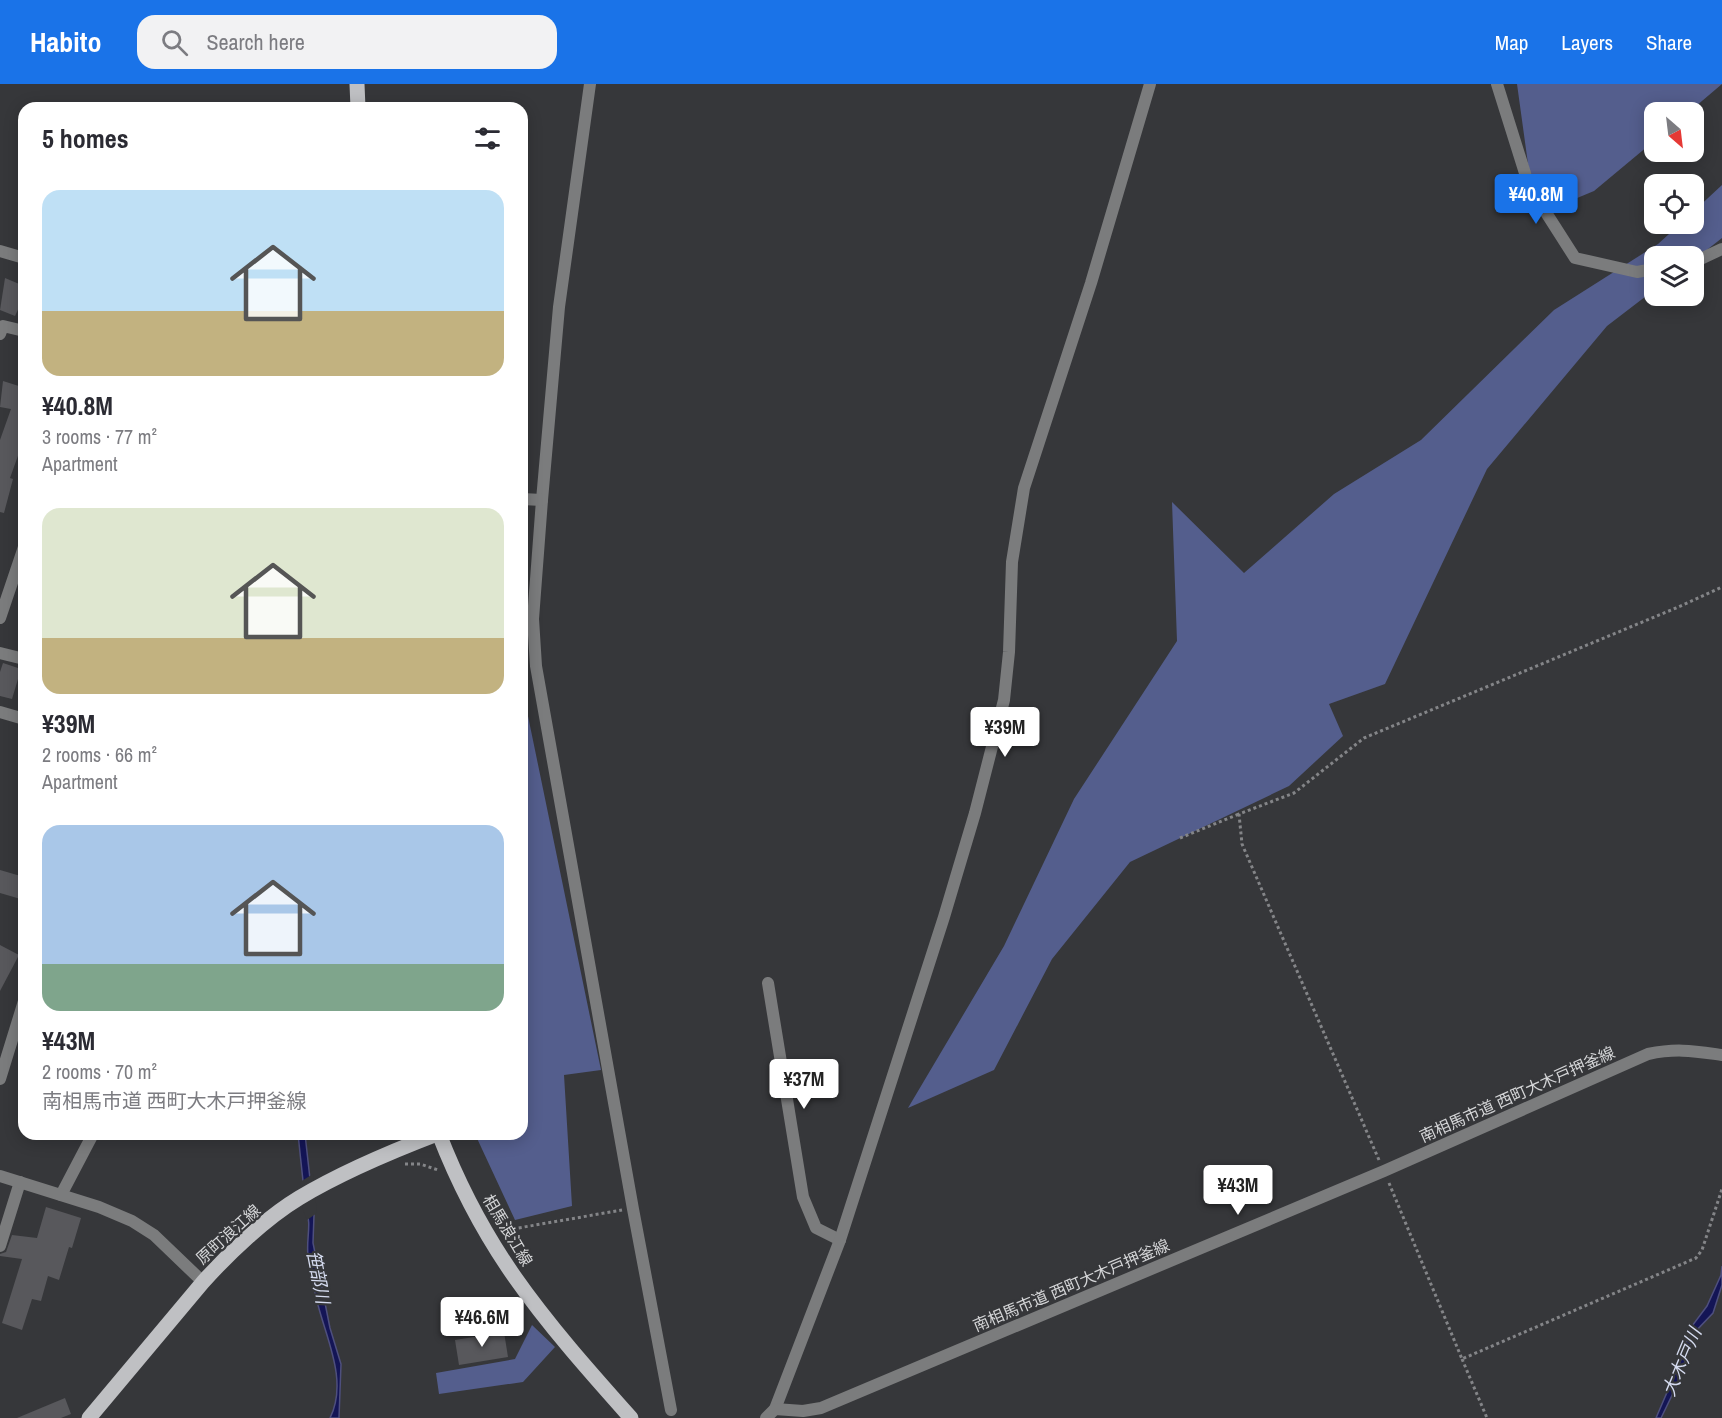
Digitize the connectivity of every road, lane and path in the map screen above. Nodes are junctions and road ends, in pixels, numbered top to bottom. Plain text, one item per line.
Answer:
1 (357, 84) edge
2 (590, 84) edge
3 (1150, 84) edge
4 (1497, 84) edge
5 (358, 102) edge
6 (1722, 249) edge
7 (0, 251) edge
8 (18, 256) edge
9 (1704, 257) edge
10 (1644, 271) edge
11 (1, 328) edge
12 (18, 330) edge
13 (528, 499) edge
14 (542, 500) junction
15 (18, 565) edge
16 (1722, 587) edge
17 (0, 618) edge
18 (0, 653) edge
19 (18, 658) edge
20 (0, 712) edge
21 (18, 717) edge
22 (1239, 814) junction
23 (1180, 838) dead end
24 (768, 983) dead end
25 (18, 1020) edge
26 (1722, 1055) edge
27 (0, 1079) edge
28 (90, 1140) edge
29 (421, 1140) edge
30 (440, 1140) edge
31 (401, 1166) dead end
32 (438, 1170) dead end
33 (1384, 1171) junction
34 (0, 1176) edge
35 (20, 1182) junction
36 (1722, 1189) edge
37 (62, 1195) junction
38 (633, 1209) junction
39 (497, 1230) junction
40 (505, 1235) dead end
41 (840, 1240) junction
42 (0, 1246) edge
43 (203, 1282) junction
44 (1462, 1359) junction
45 (671, 1410) dead end
46 (771, 1414) edge
47 (89, 1418) edge
48 (631, 1418) edge
49 (1487, 1418) edge

1 - 5 main road
2 - 14 street
3 - 41 street
4 - 10 street
6 - 9 street
7 - 8 street
11 - 12 street
13 - 14 street
14 - 38 street
15 - 17 street
16 - 22 path
18 - 19 street
20 - 21 street
22 - 23 path
22 - 33 path
24 - 41 street
25 - 27 street
26 - 33 street, 南相馬市道 西町大木戸押釜線
28 - 37 street
29 - 43 main road, 原町浪江線
30 - 39 main road, 相馬浪江線
31 - 32 path
33 - 44 path
33 - 46 street, 南相馬市道 西町大木戸押釜線
34 - 35 street
35 - 37 street
35 - 42 street
36 - 44 path
37 - 43 street
38 - 39 path
38 - 45 street
39 - 40 path
39 - 48 main road, 相馬浪江線
41 - 46 street
43 - 47 main road, 原町浪江線
44 - 49 path

